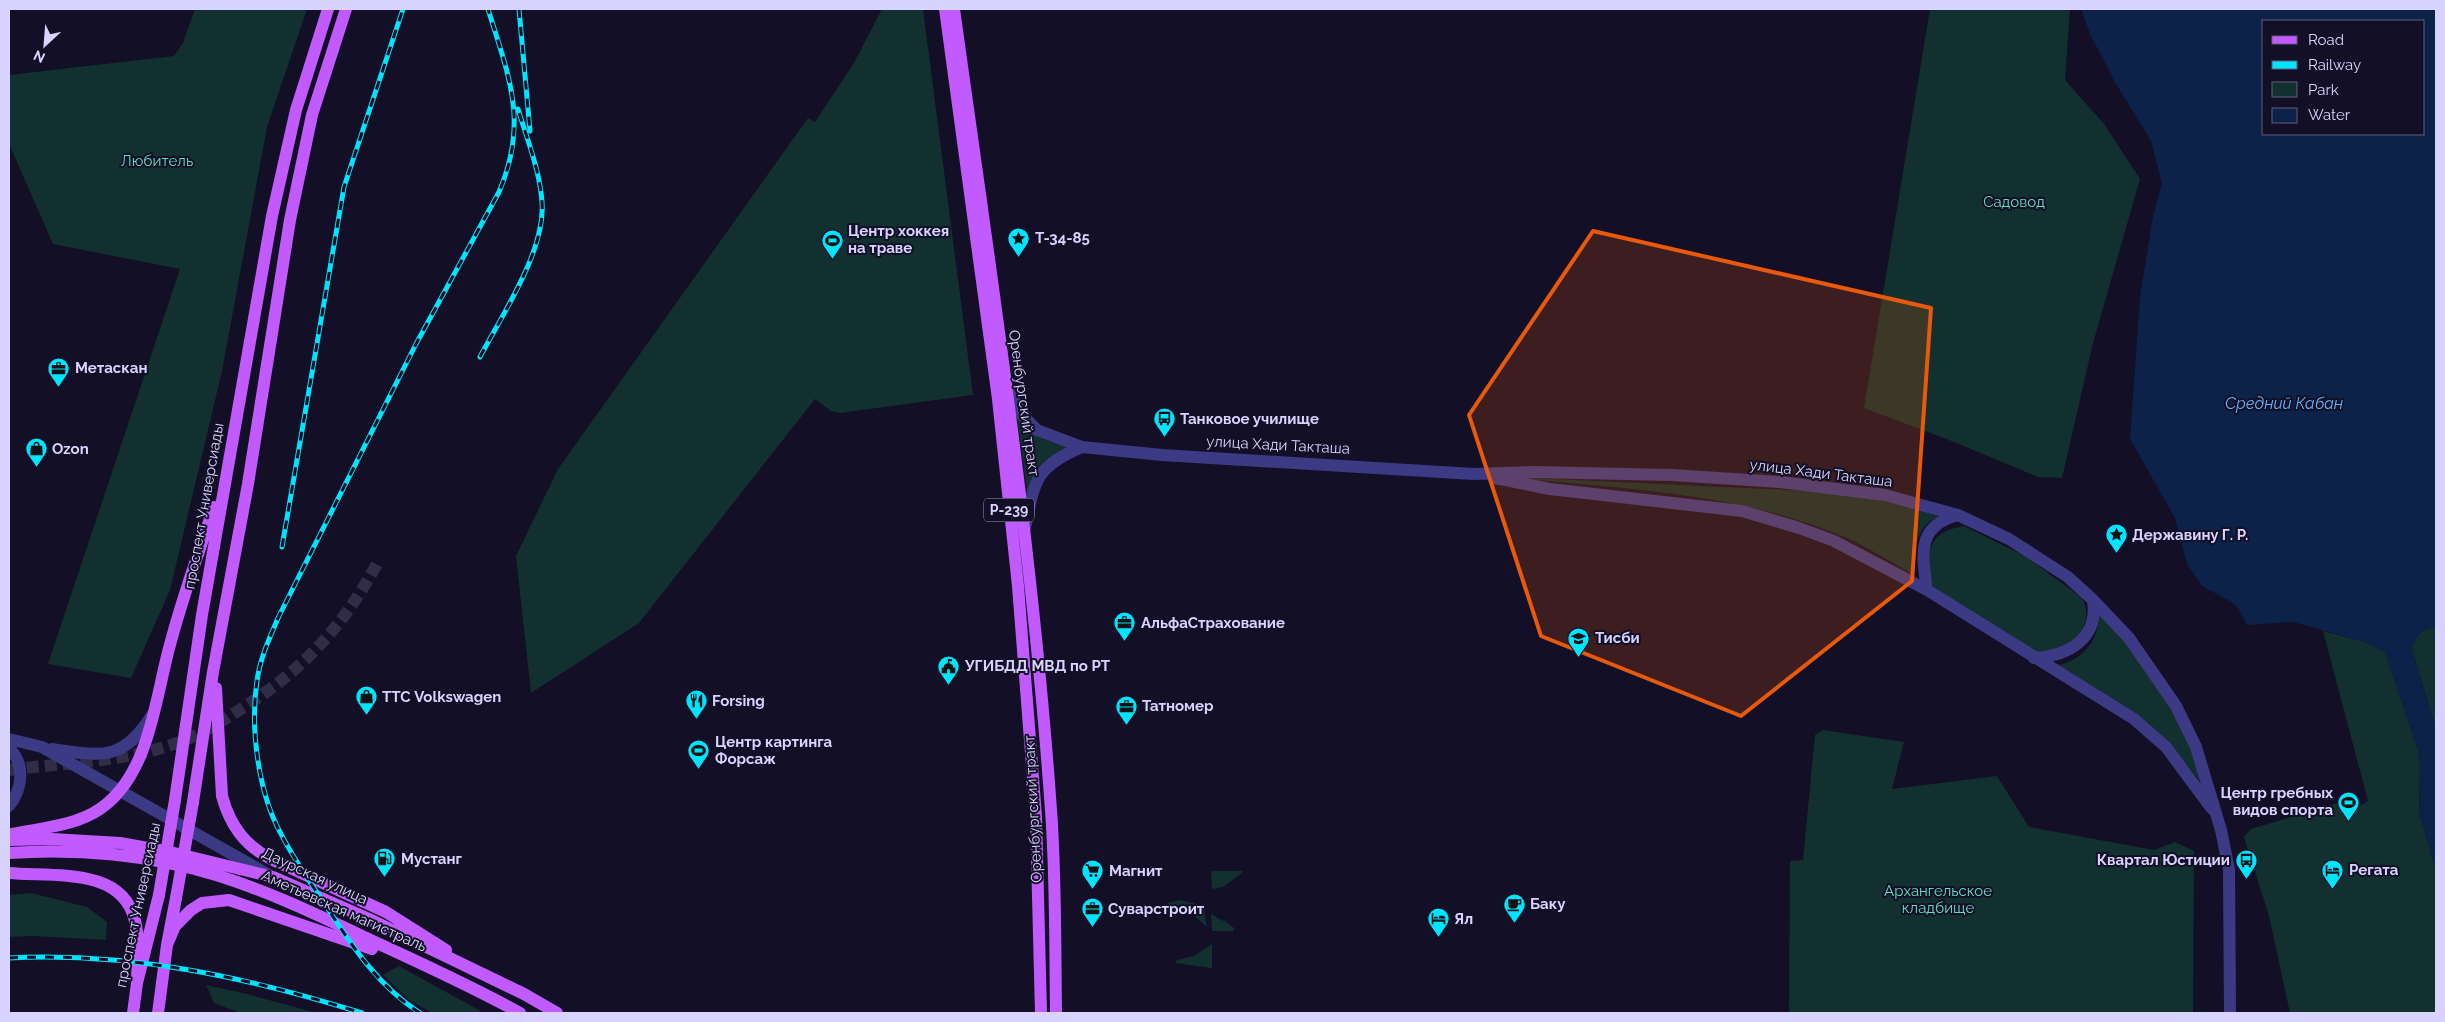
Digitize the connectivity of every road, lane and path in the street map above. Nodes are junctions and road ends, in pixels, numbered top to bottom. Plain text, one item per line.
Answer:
1 (328, 9) edge
2 (346, 9) edge
3 (945, 9) edge
4 (954, 9) edge
5 (1005, 382) junction
6 (1082, 447) junction
7 (227, 469) junction
8 (1473, 474) junction
9 (1958, 515) junction
10 (1025, 528) junction
11 (1926, 590) junction
12 (2093, 600) junction
13 (2034, 658) junction
14 (214, 672) junction
15 (154, 712) junction
16 (9, 739) edge
17 (42, 747) junction
18 (9, 748) edge
19 (121, 790) junction
20 (9, 806) edge
21 (2218, 818) junction
22 (9, 834) edge
23 (9, 840) edge
24 (9, 853) edge
25 (9, 874) edge
26 (273, 878) junction
27 (167, 944) junction
28 (465, 967) junction
29 (457, 980) junction
30 (137, 983) junction
31 (133, 1013) edge
32 (158, 1013) edge
33 (520, 1013) edge
34 (557, 1013) edge
35 (1041, 1013) edge
36 (1056, 1013) edge
37 (2230, 1013) edge

1 - 7 main road, проспект Универсиады
2 - 14 main road
3 - 35 main road, Оренбургский тракт / Р-239
4 - 5 main road, Оренбургский тракт / Р-239
5 - 6 street, улица Хади Такташа
5 - 10 main road, Оренбургский тракт / Р-239
6 - 8 street, улица Хади Такташа
6 - 10 street, улица Хади Такташа
7 - 15 main road
7 - 30 main road, проспект Универсиады, bridge
8 - 9 street, улица Хади Такташа
8 - 11 street, улица Хади Такташа
9 - 11 street
9 - 12 street, улица Хади Такташа
10 - 36 main road, Оренбургский тракт / Р-239
11 - 13 street, улица Хади Такташа
12 - 13 street
12 - 21 street, улица Хади Такташа
13 - 21 street, улица Хади Такташа
14 - 27 main road, bridge
14 - 28 main road
15 - 17 street
15 - 19 main road
16 - 17 street, Даурская улица
17 - 19 street, Даурская улица
18 - 20 street
19 - 22 main road
19 - 26 street, Даурская улица
21 - 37 street, улица Хади Такташа
23 - 26 main road, Аметьевская магистраль
24 - 29 main road, Аметьевская магистраль
25 - 30 main road
26 - 28 main road, Даурская улица
27 - 29 main road
27 - 32 main road
28 - 34 main road, Даурская улица
29 - 33 main road
30 - 31 main road, проспект Универсиады

